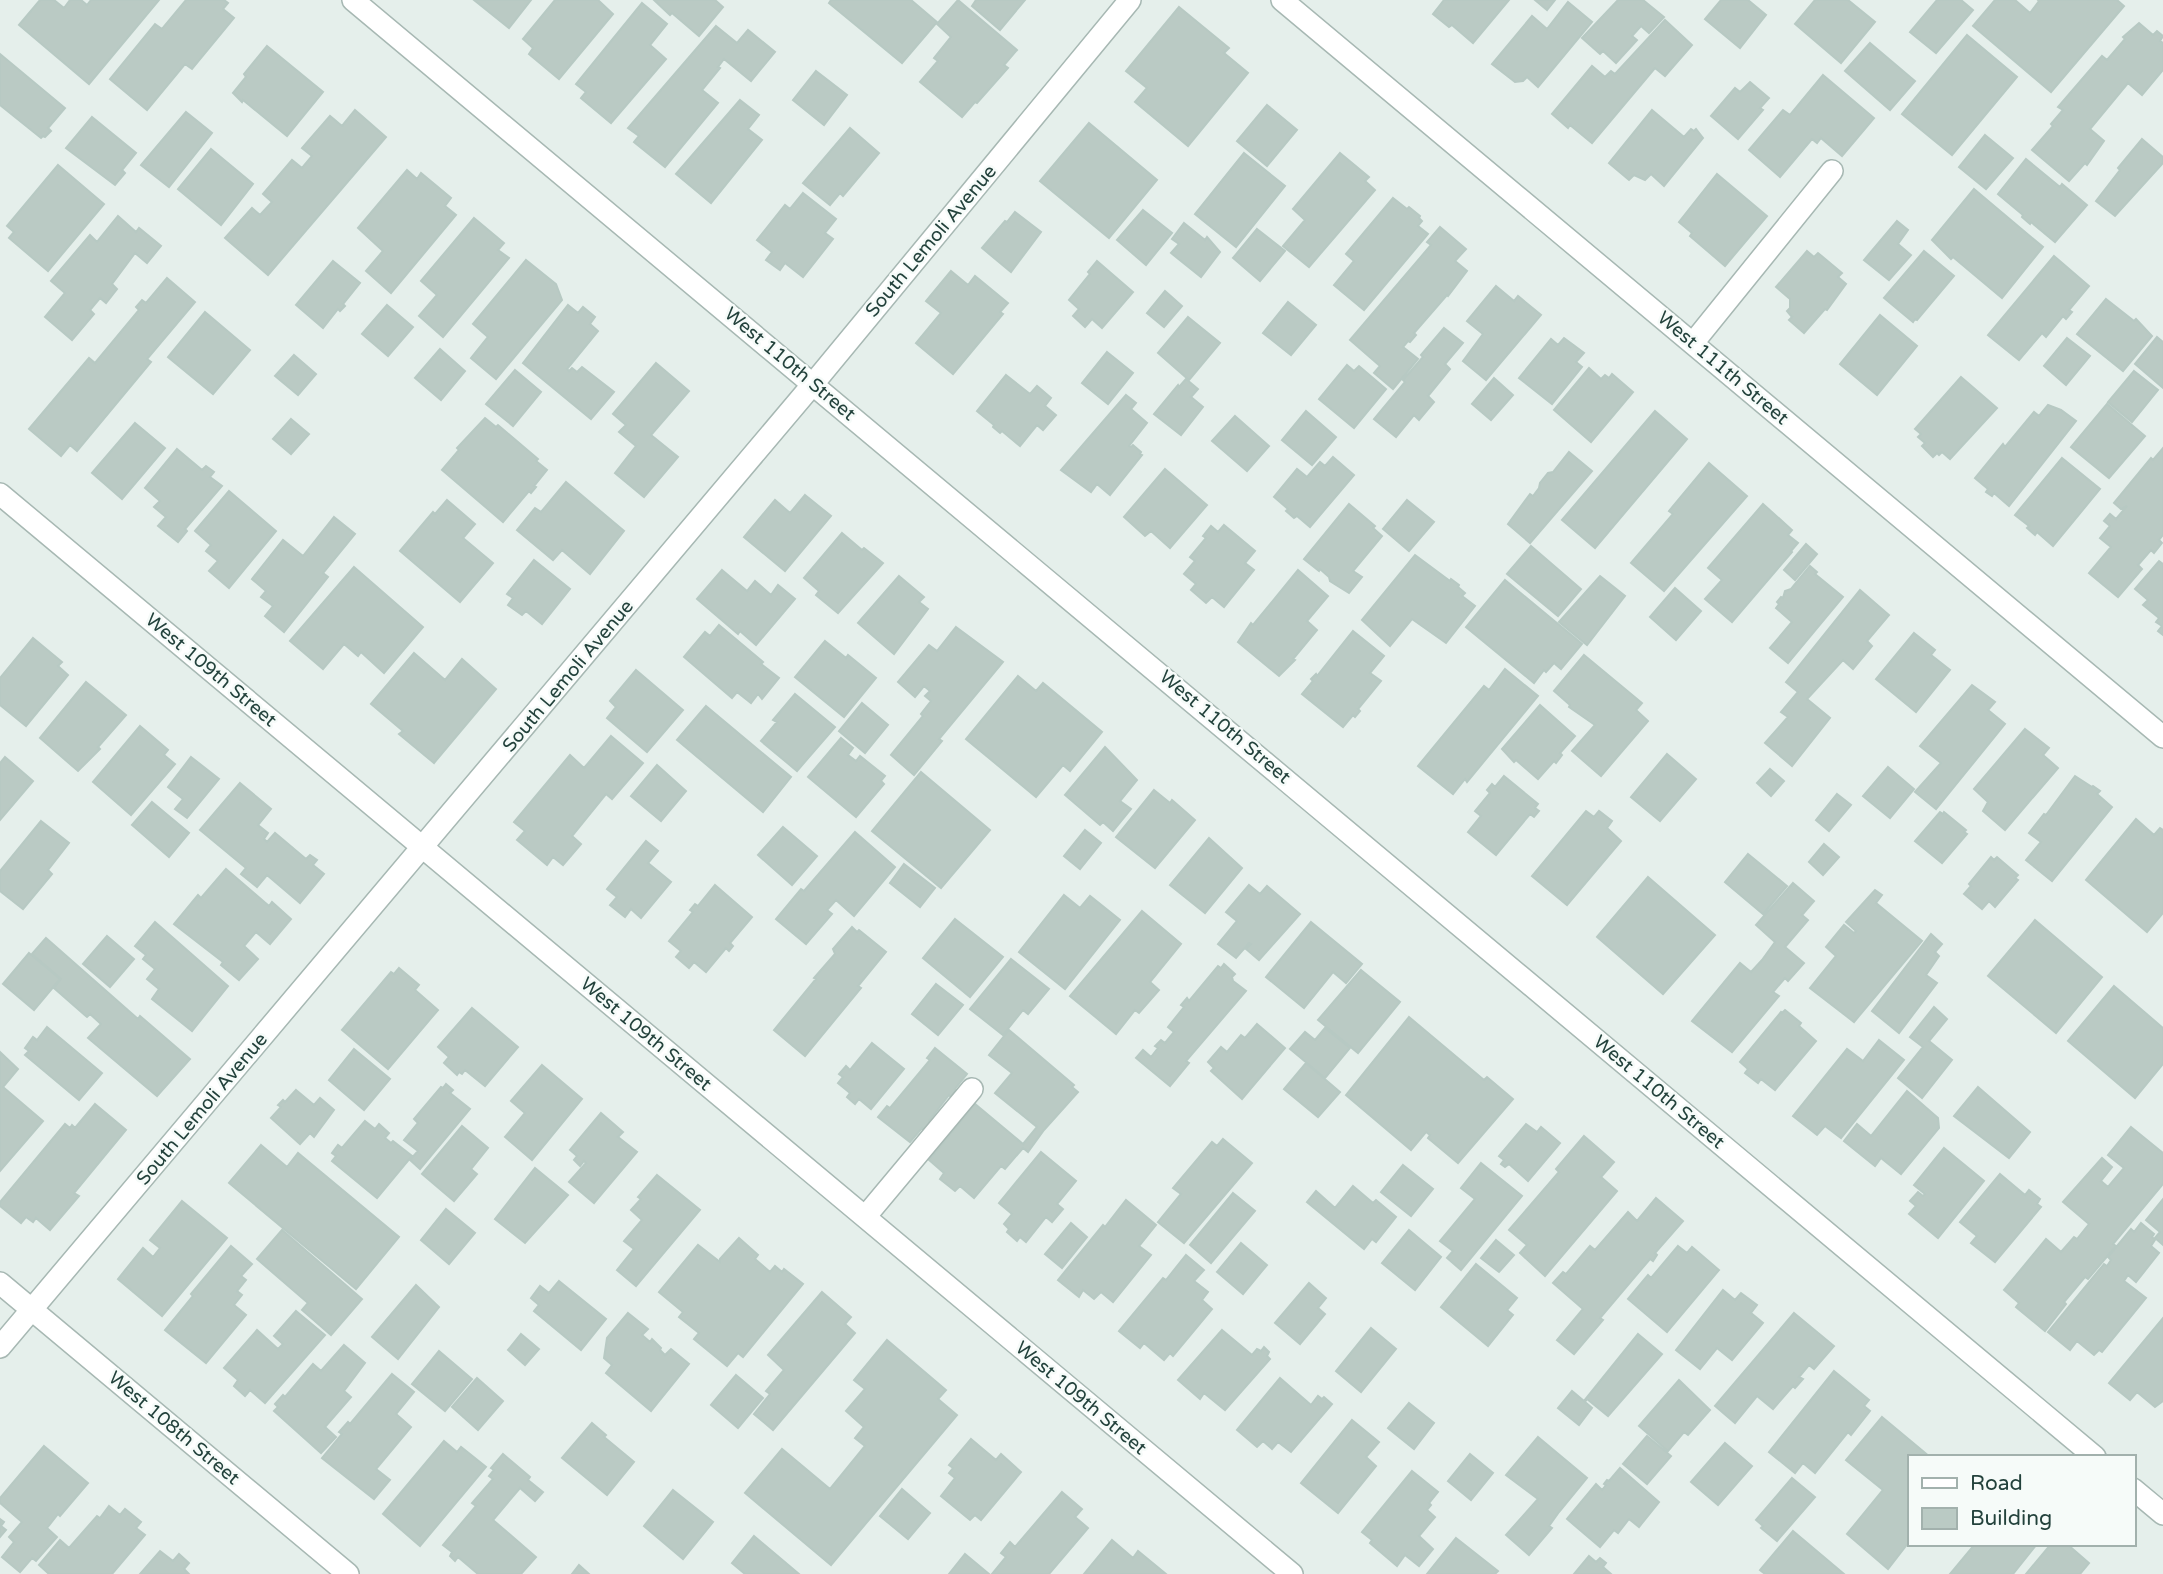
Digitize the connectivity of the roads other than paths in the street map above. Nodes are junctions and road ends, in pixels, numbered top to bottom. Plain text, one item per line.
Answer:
1 (353, 0) edge
2 (1130, 0) edge
3 (1282, 0) edge
4 (1832, 171) dead end
5 (1693, 343) junction
6 (813, 384) junction
7 (0, 494) edge
8 (2163, 737) edge
9 (424, 848) junction
10 (972, 1089) dead end
11 (865, 1217) junction
12 (0, 1283) edge
13 (32, 1309) junction
14 (0, 1347) edge
15 (2093, 1455) edge
16 (2135, 1491) edge
17 (2163, 1514) edge
18 (348, 1574) edge
19 (1292, 1574) edge

1 - 6 street, West 110th Street
2 - 6 street, South Lemoli Avenue
3 - 5 street, West 111th Street
4 - 5 street
5 - 8 street, West 111th Street
6 - 9 street, South Lemoli Avenue
6 - 15 street, West 110th Street
7 - 9 street, West 109th Street
9 - 11 street, West 109th Street
9 - 13 street, South Lemoli Avenue
10 - 11 street
11 - 19 street, West 109th Street
12 - 13 street, West 108th Street
13 - 14 street, South Lemoli Avenue
13 - 18 street, West 108th Street
16 - 17 street

